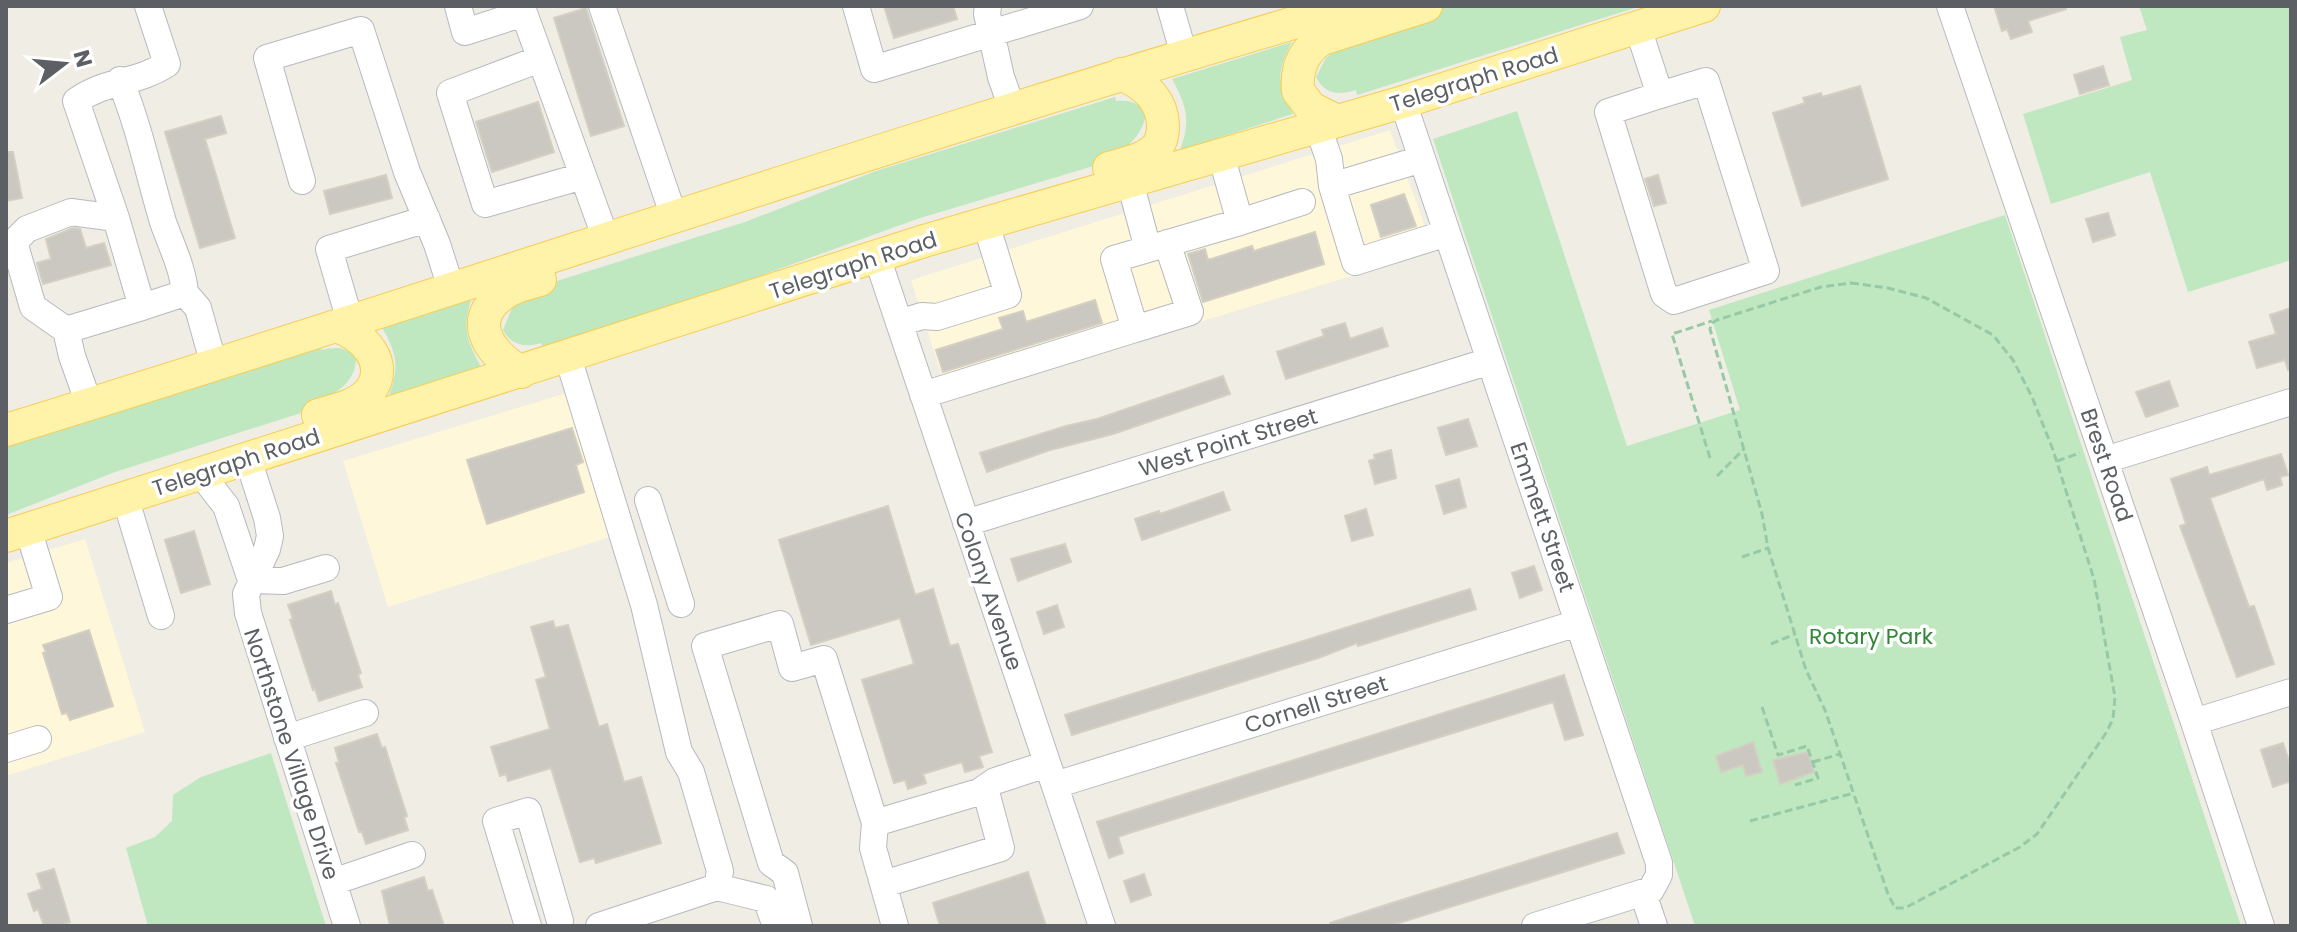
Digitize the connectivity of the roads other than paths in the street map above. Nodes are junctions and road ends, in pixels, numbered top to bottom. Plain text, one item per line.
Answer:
1 (148, 6) edge
2 (458, 6) edge
3 (602, 6) edge
4 (856, 6) edge
5 (988, 6) edge
6 (1080, 6) edge
7 (1170, 6) edge
8 (1351, 6) edge
9 (1426, 6) edge
10 (1950, 6) edge
11 (1698, 7) edge
12 (1295, 14) edge
13 (1638, 28) junction
14 (992, 34) junction
15 (1184, 55) junction
16 (540, 59) junction
17 (1121, 74) junction
18 (120, 80) junction
19 (1660, 95) junction
20 (1403, 102) junction
21 (1012, 108) junction
22 (1328, 124) junction
23 (1221, 155) junction
24 (1422, 159) junction
25 (819, 172) junction
26 (583, 176) junction
27 (302, 181) dead end
28 (1130, 182) junction
29 (1332, 186) junction
30 (1302, 202) dead end
31 (674, 217) junction
32 (116, 218) junction
33 (427, 219) junction
34 (1240, 222) junction
35 (986, 224) junction
36 (1447, 233) junction
37 (606, 239) junction
38 (1158, 246) junction
39 (863, 261) junction
40 (451, 288) junction
41 (185, 293) junction
42 (142, 307) junction
43 (343, 323) junction
44 (899, 323) junction
45 (1135, 329) junction
46 (66, 330) junction
47 (568, 357) junction
48 (1490, 361) junction
49 (214, 365) junction
50 (521, 372) junction
51 (923, 395) junction
52 (2291, 402) edge
53 (89, 404) junction
54 (6, 430) edge
55 (248, 459) junction
56 (2105, 460) junction
57 (201, 474) junction
58 (125, 497) junction
59 (648, 500) dead end
60 (966, 523) junction
61 (24, 530) edge
62 (326, 568) dead end
63 (251, 580) junction
64 (681, 604) dead end
65 (6, 610) edge
66 (161, 616) dead end
67 (1578, 623) junction
68 (2291, 692) edge
69 (365, 713) dead end
70 (2194, 722) junction
71 (287, 738) junction
72 (38, 739) dead end
73 (6, 749) edge
74 (1051, 774) junction
75 (985, 788) junction
76 (875, 823) junction
77 (412, 855) dead end
78 (333, 882) junction
79 (884, 884) junction
80 (717, 887) junction
81 (1643, 893) junction
82 (556, 924) edge
83 (347, 926) edge
84 (528, 926) edge
85 (599, 926) edge
86 (776, 926) edge
87 (799, 926) edge
88 (895, 926) edge
89 (1102, 926) edge
90 (1535, 926) edge
91 (1654, 926) edge
92 (2261, 926) edge

1 - 18 street
2 - 16 street
3 - 31 street
4 - 14 street
5 - 14 street
6 - 14 street
7 - 15 street
8 - 12 main road
9 - 22 main road
10 - 56 street, Brest Road
11 - 13 main road, Telegraph Road
12 - 15 main road
13 - 19 street
13 - 20 main road, Telegraph Road
14 - 21 street
15 - 17 main road
16 - 26 street
16 - 26 street
17 - 21 main road
17 - 39 main road
18 - 32 street
18 - 41 street
19 - 19 street
20 - 22 main road, Telegraph Road
20 - 24 street, Emmett Street
21 - 25 main road
22 - 23 main road, Telegraph Road
22 - 29 street
23 - 28 main road, Telegraph Road
23 - 34 street
24 - 29 street
24 - 36 street, Emmett Street
25 - 31 main road
25 - 50 main road
26 - 37 street
27 - 33 street
28 - 35 main road, Telegraph Road
28 - 38 street
29 - 36 street
30 - 34 street
31 - 37 main road
32 - 42 street
32 - 46 street
33 - 40 street
33 - 43 street
34 - 38 street
35 - 39 main road, Telegraph Road
35 - 44 street
36 - 48 street, Emmett Street
37 - 40 main road
38 - 45 street
38 - 45 street
39 - 44 street, Colony Avenue
39 - 47 main road, Telegraph Road
40 - 43 main road
41 - 42 street
41 - 49 street
42 - 46 street
43 - 49 main road
43 - 61 main road
44 - 51 street, Colony Avenue
45 - 51 street
46 - 53 street
47 - 50 main road, Telegraph Road
47 - 80 street
48 - 60 street, West Point Street
48 - 67 street, Emmett Street
49 - 53 main road
50 - 55 main road, Telegraph Road
51 - 60 street, Colony Avenue
52 - 56 street
53 - 54 main road
55 - 57 main road, Telegraph Road
55 - 63 street, Northstone Village Drive
56 - 70 street, Brest Road
57 - 58 main road, Telegraph Road
57 - 63 street, Northstone Village Drive
58 - 61 main road, Telegraph Road
58 - 66 street
59 - 64 street
60 - 74 street, Colony Avenue
61 - 65 street
62 - 63 street
63 - 71 street, Northstone Village Drive
67 - 74 street, Cornell Street
67 - 81 street, Emmett Street
68 - 70 street
69 - 71 street
70 - 92 street, Brest Road
71 - 78 street, Northstone Village Drive
72 - 73 street
74 - 75 street, Cornell Street
74 - 89 street, Colony Avenue
75 - 76 street, Cornell Street
75 - 79 street
76 - 79 street
76 - 87 street
77 - 78 street
78 - 83 street, Northstone Village Drive
79 - 88 street
80 - 85 street
80 - 86 street
81 - 90 street
81 - 91 street
82 - 84 street

